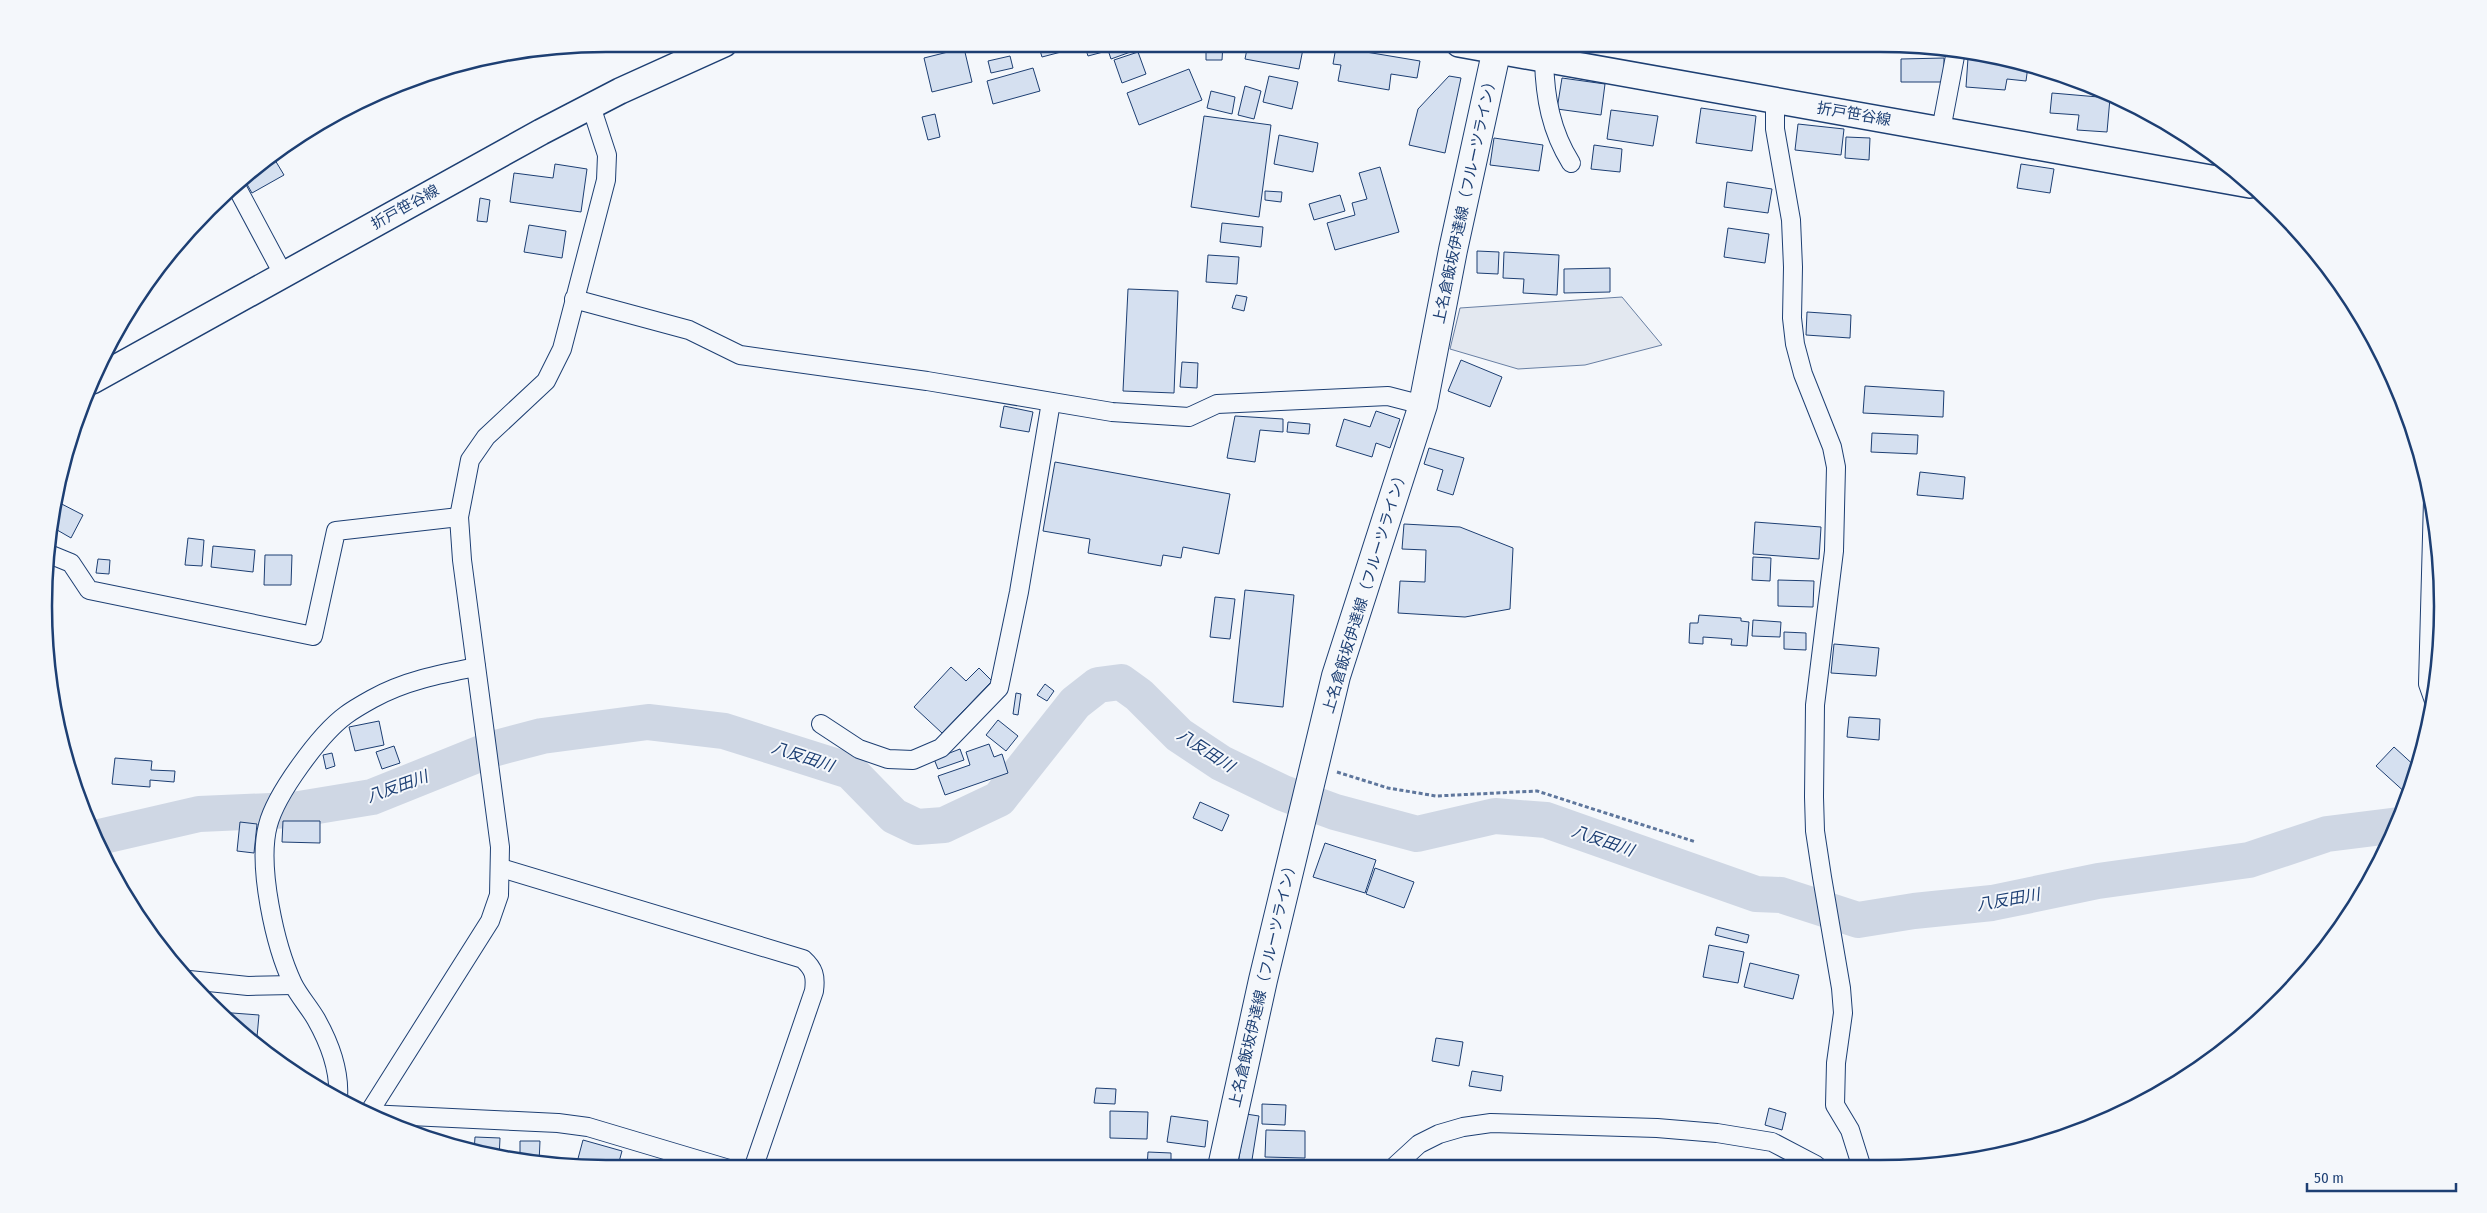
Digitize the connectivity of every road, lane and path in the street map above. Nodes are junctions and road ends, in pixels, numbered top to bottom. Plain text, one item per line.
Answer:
1 (684, 52) edge
2 (1496, 52) edge
3 (1513, 52) edge
4 (1955, 57) edge
5 (1544, 60) junction
6 (1775, 100) junction
7 (591, 106) junction
8 (1941, 130) junction
9 (1571, 163) dead end
10 (2237, 183) edge
11 (239, 192) edge
12 (283, 274) junction
13 (574, 299) junction
14 (104, 374) edge
15 (1051, 402) junction
16 (1423, 405) junction
17 (459, 518) junction
18 (2432, 553) edge
19 (55, 557) edge
20 (476, 667) junction
21 (2429, 686) edge
22 (821, 724) dead end
23 (1313, 776) junction
24 (1696, 842) dead end
25 (501, 868) junction
26 (199, 981) edge
27 (294, 985) junction
28 (338, 1091) edge
29 (372, 1108) edge
30 (387, 1115) edge
31 (699, 1160) edge
32 (756, 1160) edge
33 (1224, 1160) edge
34 (1402, 1160) edge
35 (1806, 1160) edge
36 (1859, 1160) edge

1 - 7 main road, 折戸笹谷線
2 - 16 main road, 上名倉飯坂伊達線（フルーツライン）
3 - 5 main road, 折戸笹谷線
4 - 8 street
5 - 6 main road, 折戸笹谷線
5 - 9 street
6 - 8 main road, 折戸笹谷線
6 - 36 street
7 - 12 main road, 折戸笹谷線
7 - 13 street
8 - 10 main road, 折戸笹谷線
11 - 12 street
12 - 14 main road, 折戸笹谷線
13 - 15 street
13 - 17 street
15 - 16 street
15 - 22 street
16 - 23 main road, 上名倉飯坂伊達線（フルーツライン）
17 - 19 street
17 - 20 street
18 - 21 street
20 - 25 street
20 - 27 street
23 - 24 path
23 - 33 main road, 上名倉飯坂伊達線（フルーツライン）
25 - 29 street
25 - 32 street
26 - 27 street
27 - 28 street
30 - 31 street
34 - 35 street

